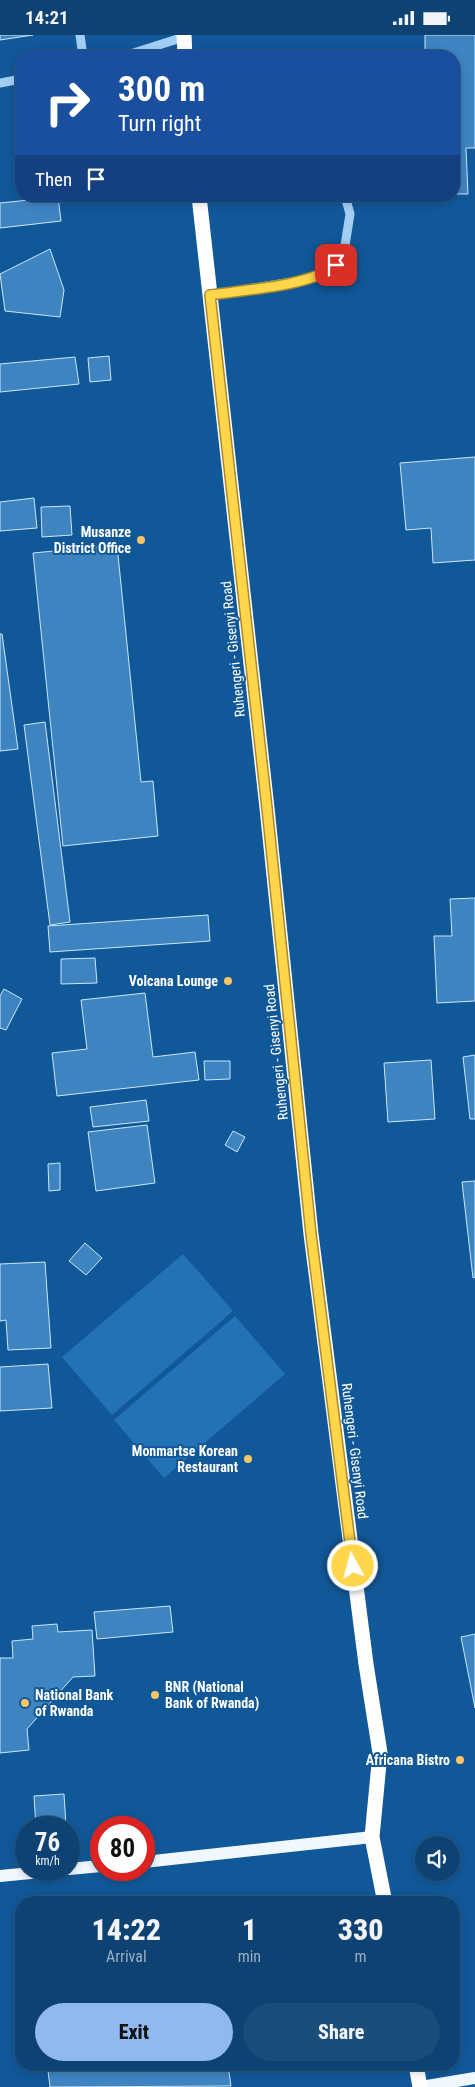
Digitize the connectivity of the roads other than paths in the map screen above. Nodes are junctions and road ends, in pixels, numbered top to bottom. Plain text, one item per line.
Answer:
1 (80, 35) edge
2 (184, 36) edge
3 (81, 50) edge
4 (142, 50) edge
5 (185, 50) edge
6 (15, 80) edge
7 (0, 83) edge
8 (200, 202) edge
9 (347, 202) edge
10 (210, 295) junction
11 (372, 1837) junction
12 (155, 1860) edge
13 (15, 1875) edge
14 (0, 1876) edge
15 (384, 1896) edge
16 (417, 2071) edge
17 (475, 2078) edge
18 (420, 2087) edge

1 - 3 street
2 - 4 street
2 - 5 highway
6 - 7 street
8 - 10 highway, Ruhengeri - Gisenyi Road
9 - 10 street
10 - 11 highway, Ruhengeri - Gisenyi Road
11 - 12 main road
11 - 15 highway, Ruhengeri - Gisenyi Road
13 - 14 main road
16 - 18 highway
17 - 18 main road

